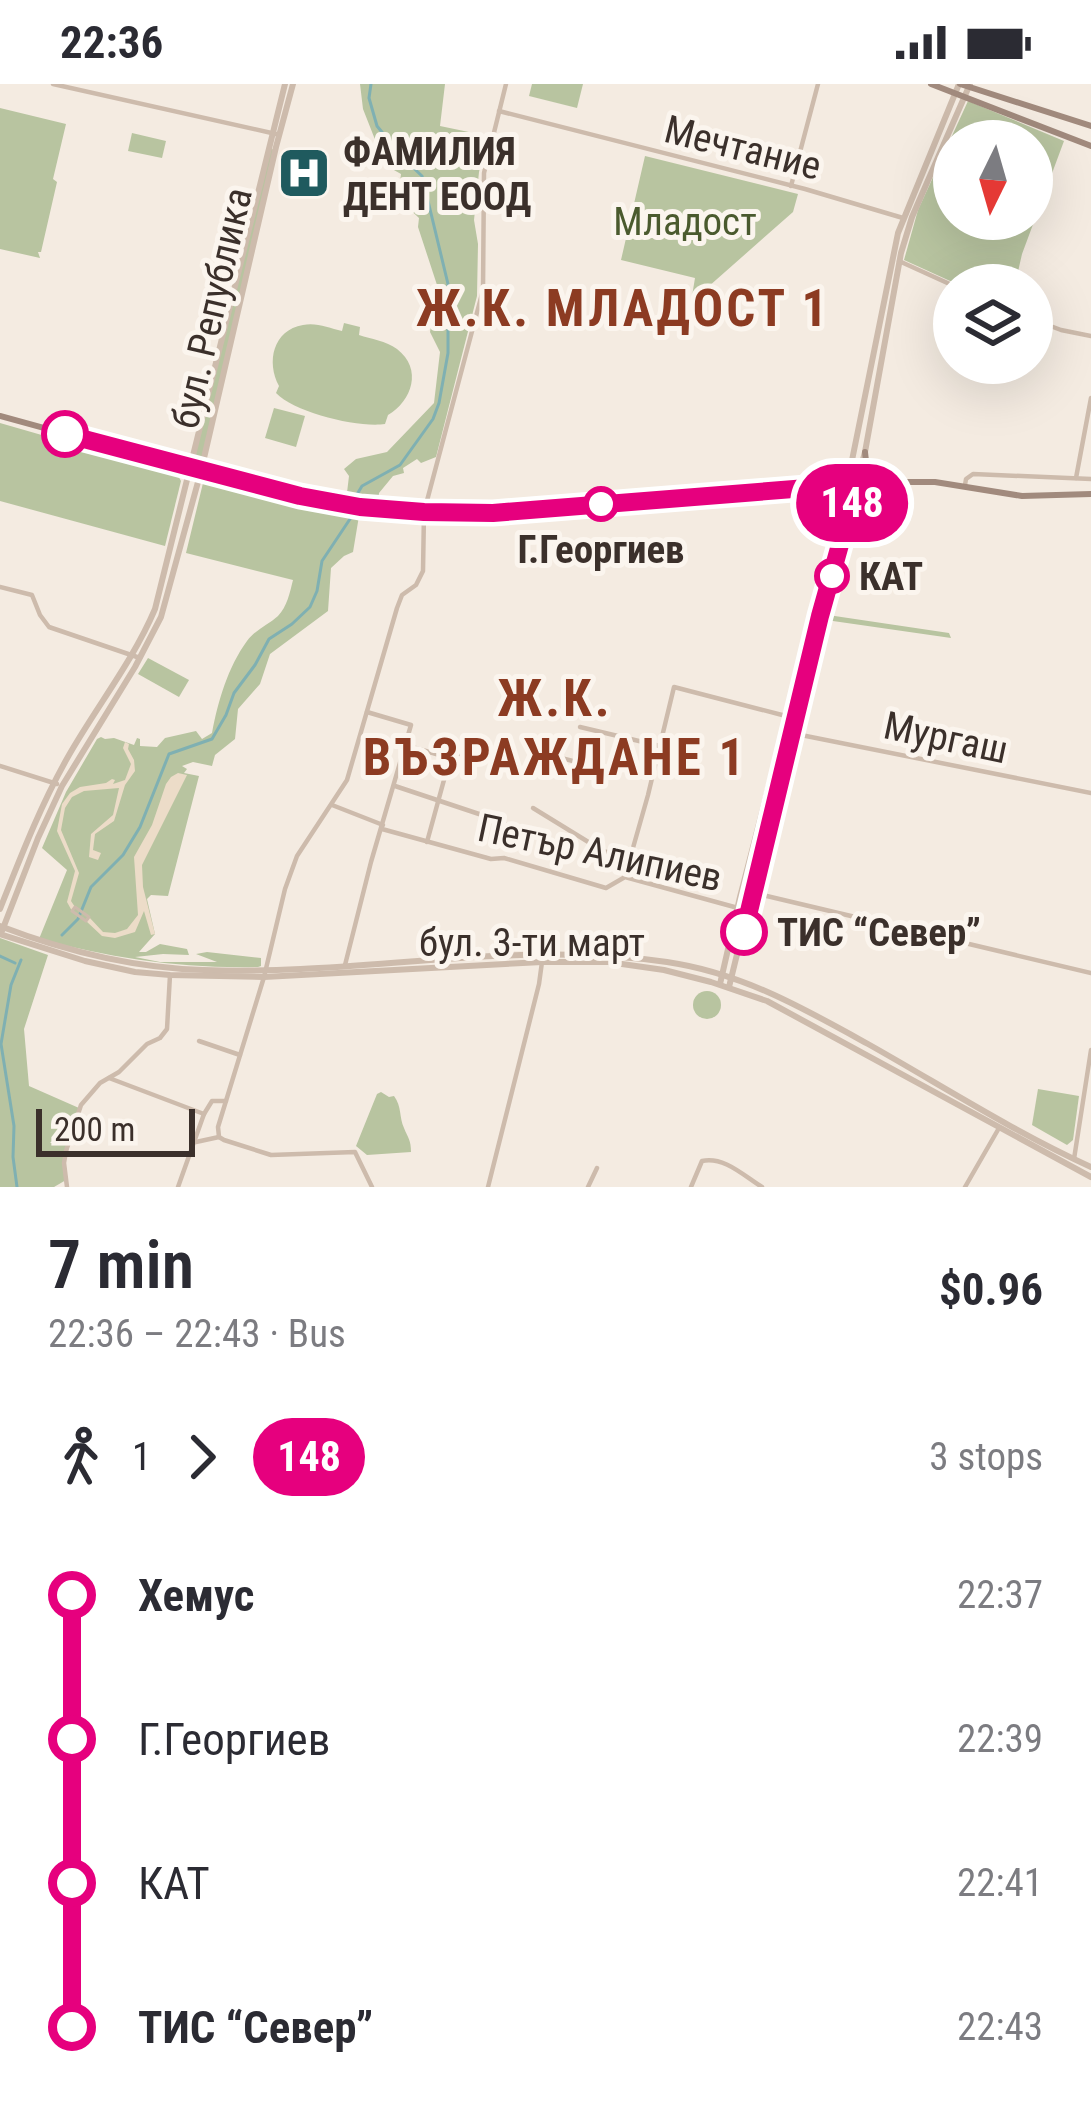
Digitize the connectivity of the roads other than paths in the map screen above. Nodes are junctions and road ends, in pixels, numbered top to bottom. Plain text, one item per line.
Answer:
1 (53, 84) edge
2 (289, 84) edge
3 (506, 84) edge
4 (818, 84) edge
5 (931, 84) edge
6 (963, 88) edge
7 (499, 111) junction
8 (1091, 126) edge
9 (275, 134) junction
10 (1091, 146) edge
11 (791, 186) junction
12 (903, 218) junction
13 (899, 261) junction
14 (933, 276) edge
15 (1053, 327) edge
16 (1091, 336) edge
17 (1091, 398) edge
18 (0, 416) edge
19 (866, 452) junction
20 (191, 468) junction
21 (201, 471) junction
22 (1076, 478) junction
23 (1091, 479) edge
24 (892, 482) junction
25 (857, 484) junction
26 (847, 485) junction
27 (820, 487) junction
28 (964, 488) junction
29 (1091, 494) edge
30 (424, 512) junction
31 (838, 519) junction
32 (0, 587) edge
33 (136, 657) junction
34 (367, 712) junction
35 (786, 716) junction
36 (580, 727) dead end
37 (790, 733) junction
38 (405, 745) junction
39 (660, 746) junction
40 (450, 758) junction
41 (478, 758) dead end
42 (561, 758) dead end
43 (0, 766) edge
44 (616, 772) dead end
45 (58, 784) junction
46 (395, 786) junction
47 (1091, 793) edge
48 (439, 801) junction
49 (332, 805) junction
50 (532, 808) dead end
51 (382, 827) junction
52 (519, 830) dead end
53 (427, 842) junction
54 (630, 857) junction
55 (625, 877) junction
56 (754, 893) junction
57 (738, 908) junction
58 (0, 909) edge
59 (1, 931) edge
60 (542, 962) junction
61 (345, 965) junction
62 (264, 973) junction
63 (1091, 973) edge
64 (170, 975) junction
65 (728, 975) junction
66 (725, 986) junction
67 (784, 997) junction
68 (779, 1007) junction
69 (199, 1041) dead end
70 (1091, 1050) edge
71 (240, 1055) junction
72 (109, 1078) junction
73 (226, 1102) junction
74 (204, 1114) junction
75 (1010, 1124) junction
76 (998, 1128) junction
77 (219, 1137) junction
78 (196, 1142) junction
79 (1072, 1163) junction
80 (1091, 1167) edge
81 (597, 1168) dead end
82 (1091, 1178) edge
83 (67, 1187) edge
84 (178, 1187) edge
85 (372, 1187) edge
86 (488, 1187) edge
87 (589, 1187) edge
88 (691, 1187) edge
89 (763, 1187) edge
90 (965, 1187) edge

1 - 9 street
2 - 9 street, бул. Република
3 - 7 street
4 - 11 street
5 - 6 main road
6 - 8 main road
6 - 10 main road
6 - 12 street
6 - 13 street
7 - 11 street, Мечтание
7 - 30 street
9 - 20 street, бул. Република
9 - 21 street, бул. Република
11 - 12 street, Мечтание
12 - 26 street
13 - 14 street
13 - 19 street
15 - 16 street
17 - 22 street
18 - 20 main road
19 - 24 main road
19 - 25 street
20 - 21 main road
20 - 33 street, бул. Република
21 - 30 main road
21 - 33 street, бул. Република
22 - 23 street
22 - 28 street
24 - 25 main road
24 - 28 main road
25 - 26 main road
25 - 37 street
26 - 27 main road
26 - 31 street
27 - 30 main road
27 - 31 main road
28 - 29 main road
30 - 34 street
31 - 35 street
32 - 33 street
33 - 45 street, бул. Република
34 - 38 street
34 - 49 street
35 - 39 street
35 - 57 street
36 - 39 street
37 - 47 street, Мургаш
37 - 56 street
38 - 40 street
38 - 46 street
39 - 54 street
40 - 41 street
40 - 48 street
42 - 44 street
43 - 45 street
45 - 58 street, бул. Република
45 - 59 street, бул. Република
46 - 48 street
46 - 51 street
48 - 52 street
48 - 53 street
49 - 51 street, Петър Алипиев
49 - 62 street
50 - 54 street
51 - 53 street, Петър Алипиев
51 - 61 street
53 - 55 street, Петър Алипиев
54 - 55 street
55 - 57 street, Петър Алипиев
56 - 63 street
56 - 65 street
57 - 65 street
59 - 62 street, бул. 3-ти март
59 - 64 street, бул. 3-ти март
60 - 62 street, бул. 3-ти март
60 - 66 street, бул. 3-ти март
60 - 86 street
61 - 62 street, бул. 3-ти март
61 - 65 street, бул. 3-ти март
62 - 64 street, бул. 3-ти март
62 - 71 street
64 - 72 street
65 - 66 street
65 - 67 street, бул. 3-ти март
66 - 68 street, бул. 3-ти март
67 - 68 street
67 - 75 street, бул. 3-ти март
68 - 76 street, бул. 3-ти март
69 - 71 street
70 - 79 street
71 - 73 street
72 - 74 street
72 - 83 street
73 - 74 street
73 - 77 street
74 - 78 street
75 - 76 street
75 - 79 street, бул. 3-ти март
76 - 79 street, бул. 3-ти март
76 - 90 street
77 - 78 street
77 - 85 street
78 - 84 street
79 - 80 street, бул. 3-ти март
79 - 82 street, бул. 3-ти март
81 - 87 street
88 - 89 street

